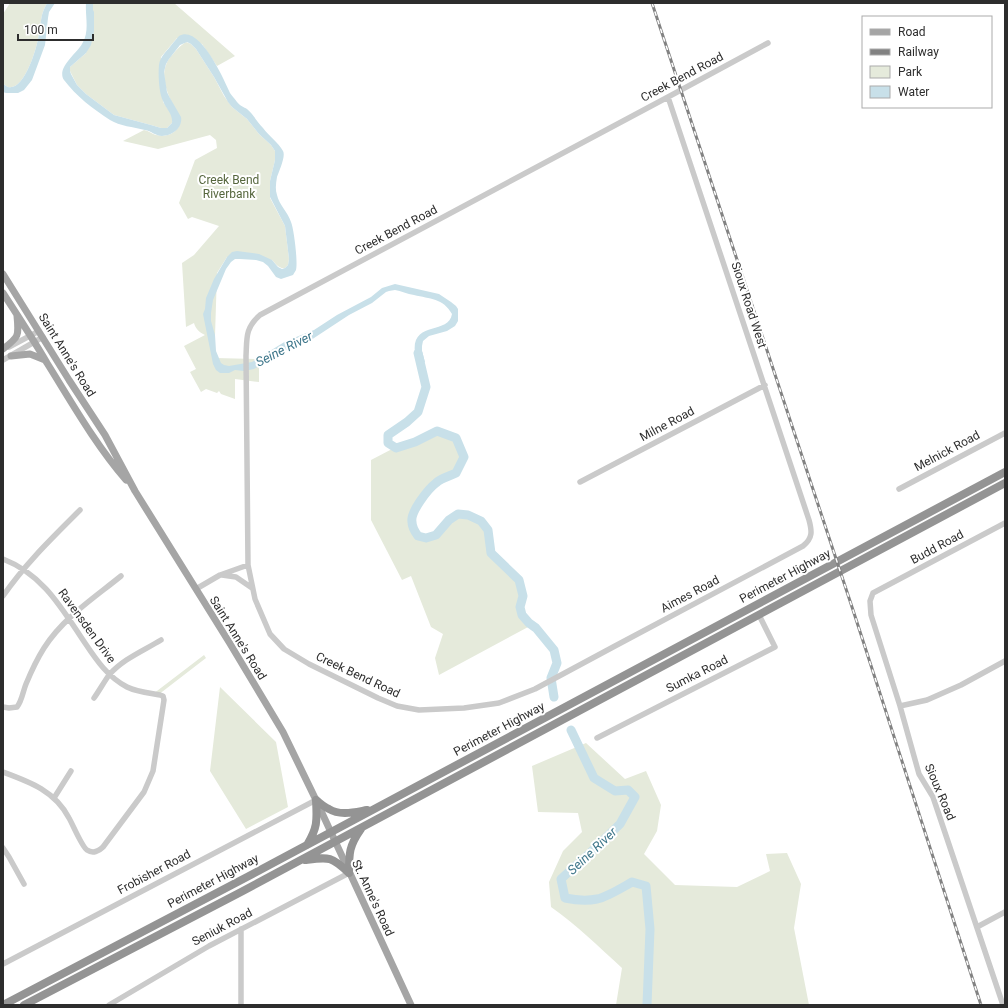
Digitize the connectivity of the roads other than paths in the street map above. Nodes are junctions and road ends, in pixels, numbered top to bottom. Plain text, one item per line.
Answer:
1 (768, 43) dead end
2 (668, 97) junction
3 (3, 274) edge
4 (3, 293) edge
5 (17, 314) junction
6 (41, 334) junction
7 (30, 336) junction
8 (35, 342) junction
9 (3, 349) edge
10 (11, 356) junction
11 (3, 360) edge
12 (46, 361) junction
13 (764, 385) junction
14 (1005, 433) edge
15 (1005, 472) edge
16 (580, 482) dead end
17 (1005, 484) edge
18 (899, 489) dead end
19 (135, 491) junction
20 (80, 510) dead end
21 (809, 520) joint
22 (1005, 523) edge
23 (4, 561) edge
24 (248, 565) junction
25 (23, 569) junction
26 (220, 575) junction
27 (121, 576) dead end
28 (252, 588) junction
29 (196, 589) junction
30 (879, 590) joint
31 (3, 596) edge
32 (759, 614) junction
33 (69, 620) junction
34 (161, 640) dead end
35 (1005, 662) edge
36 (110, 674) junction
37 (561, 675) joint
38 (94, 698) dead end
39 (900, 706) junction
40 (3, 707) edge
41 (597, 738) dead end
42 (71, 771) dead end
43 (3, 772) edge
44 (54, 798) junction
45 (316, 800) junction
46 (374, 809) junction
47 (363, 826) junction
48 (331, 832) junction
49 (335, 842) junction
50 (306, 846) junction
51 (3, 848) edge
52 (300, 860) junction
53 (349, 873) junction
54 (24, 884) dead end
55 (1005, 912) edge
56 (977, 927) junction
57 (241, 929) junction
58 (3, 964) edge
59 (3, 1005) edge
60 (24, 1005) edge
61 (108, 1005) edge
62 (241, 1005) edge
63 (411, 1005) edge
64 (1003, 1005) edge

1 - 2 street, Creek Bend Road
2 - 13 street, Sioux Road West
2 - 24 street, Creek Bend Road
3 - 6 main road, Saint Anne's Road
4 - 5 main road, Saint Anne's Road
5 - 7 main road, Saint Anne's Road
5 - 9 main road
6 - 7 street
6 - 8 street
6 - 19 main road, Saint Anne's Road
7 - 8 main road, Saint Anne's Road
7 - 9 street
8 - 10 street
8 - 12 main road, Saint Anne's Road
10 - 11 street
10 - 12 main road
12 - 19 main road, Saint Anne's Road
13 - 16 street, Milne Road
13 - 21 street, Sioux Road West
14 - 18 street, Melnick Road
15 - 46 highway, Perimeter Highway
17 - 32 highway, Perimeter Highway
19 - 29 main road, Saint Anne's Road
20 - 25 street
21 - 37 street, Aimes Road
22 - 30 street, Budd Road
23 - 25 street, Ravensden Drive
24 - 26 street
24 - 28 street, Creek Bend Road
25 - 31 street
25 - 33 street, Ravensden Drive
26 - 28 street
26 - 29 street
27 - 33 street
28 - 37 street, Creek Bend Road
29 - 45 main road, Saint Anne's Road
30 - 39 street, Sioux Road
32 - 41 street, Sumka Road
32 - 47 highway, Perimeter Highway
33 - 36 street, Ravensden Drive
33 - 40 street
34 - 36 street
35 - 39 street
36 - 38 street
36 - 44 street, Ravensden Drive
39 - 56 street, Sioux Road
42 - 44 street
43 - 44 street, Ravensden Drive
45 - 46 highway
45 - 48 main road, St. Anne's Road
45 - 50 highway
45 - 58 street, Frobisher Road
46 - 48 highway, Perimeter Highway
47 - 49 highway, Perimeter Highway
47 - 53 highway
48 - 49 main road, St. Anne's Road
48 - 50 highway, Perimeter Highway
49 - 52 highway, Perimeter Highway
49 - 53 main road, St. Anne's Road
50 - 59 highway, Perimeter Highway
51 - 54 street
52 - 53 highway
52 - 60 highway, Perimeter Highway
53 - 57 street, Seniuk Road
53 - 63 main road, St. Anne's Road
55 - 56 street
56 - 64 street, Sioux Road
57 - 61 street, Seniuk Road
57 - 62 street

